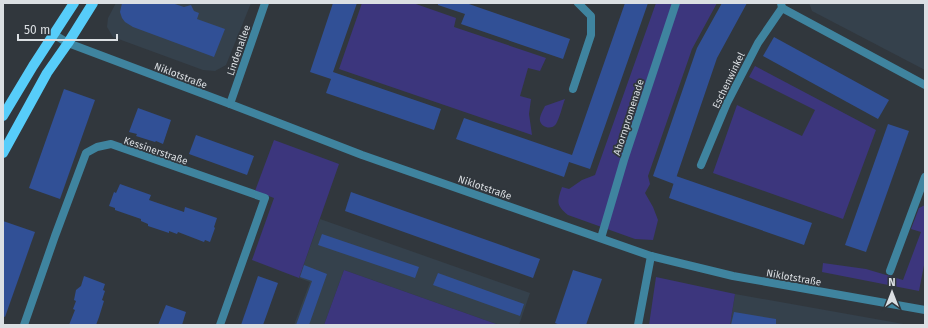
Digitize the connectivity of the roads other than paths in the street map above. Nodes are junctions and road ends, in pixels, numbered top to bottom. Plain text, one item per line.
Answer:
1 (74, 3) edge
2 (93, 3) edge
3 (265, 3) edge
4 (578, 3) edge
5 (676, 3) edge
6 (781, 5) edge
7 (53, 34) junction
8 (68, 43) junction
9 (925, 85) edge
10 (573, 89) dead end
11 (230, 104) junction
12 (3, 116) edge
13 (3, 153) edge
14 (701, 165) dead end
15 (925, 177) edge
16 (922, 192) edge
17 (601, 238) junction
18 (652, 256) junction
19 (890, 271) dead end
20 (925, 310) edge
21 (24, 325) edge
22 (220, 325) edge
23 (638, 325) edge

1 - 7 main road
2 - 8 main road
3 - 11 street, Lindenallee
4 - 10 street
5 - 17 street, Ahornpromenade
6 - 9 street, Eschenwinkel
6 - 14 street, Eschenwinkel
7 - 8 street, Niklotstraße
7 - 12 main road
8 - 11 street, Niklotstraße
8 - 13 main road
11 - 17 street, Niklotstraße
15 - 16 street
16 - 19 street
17 - 18 street, Niklotstraße
18 - 20 street, Niklotstraße
18 - 23 street
21 - 22 street, Kessinerstraße

